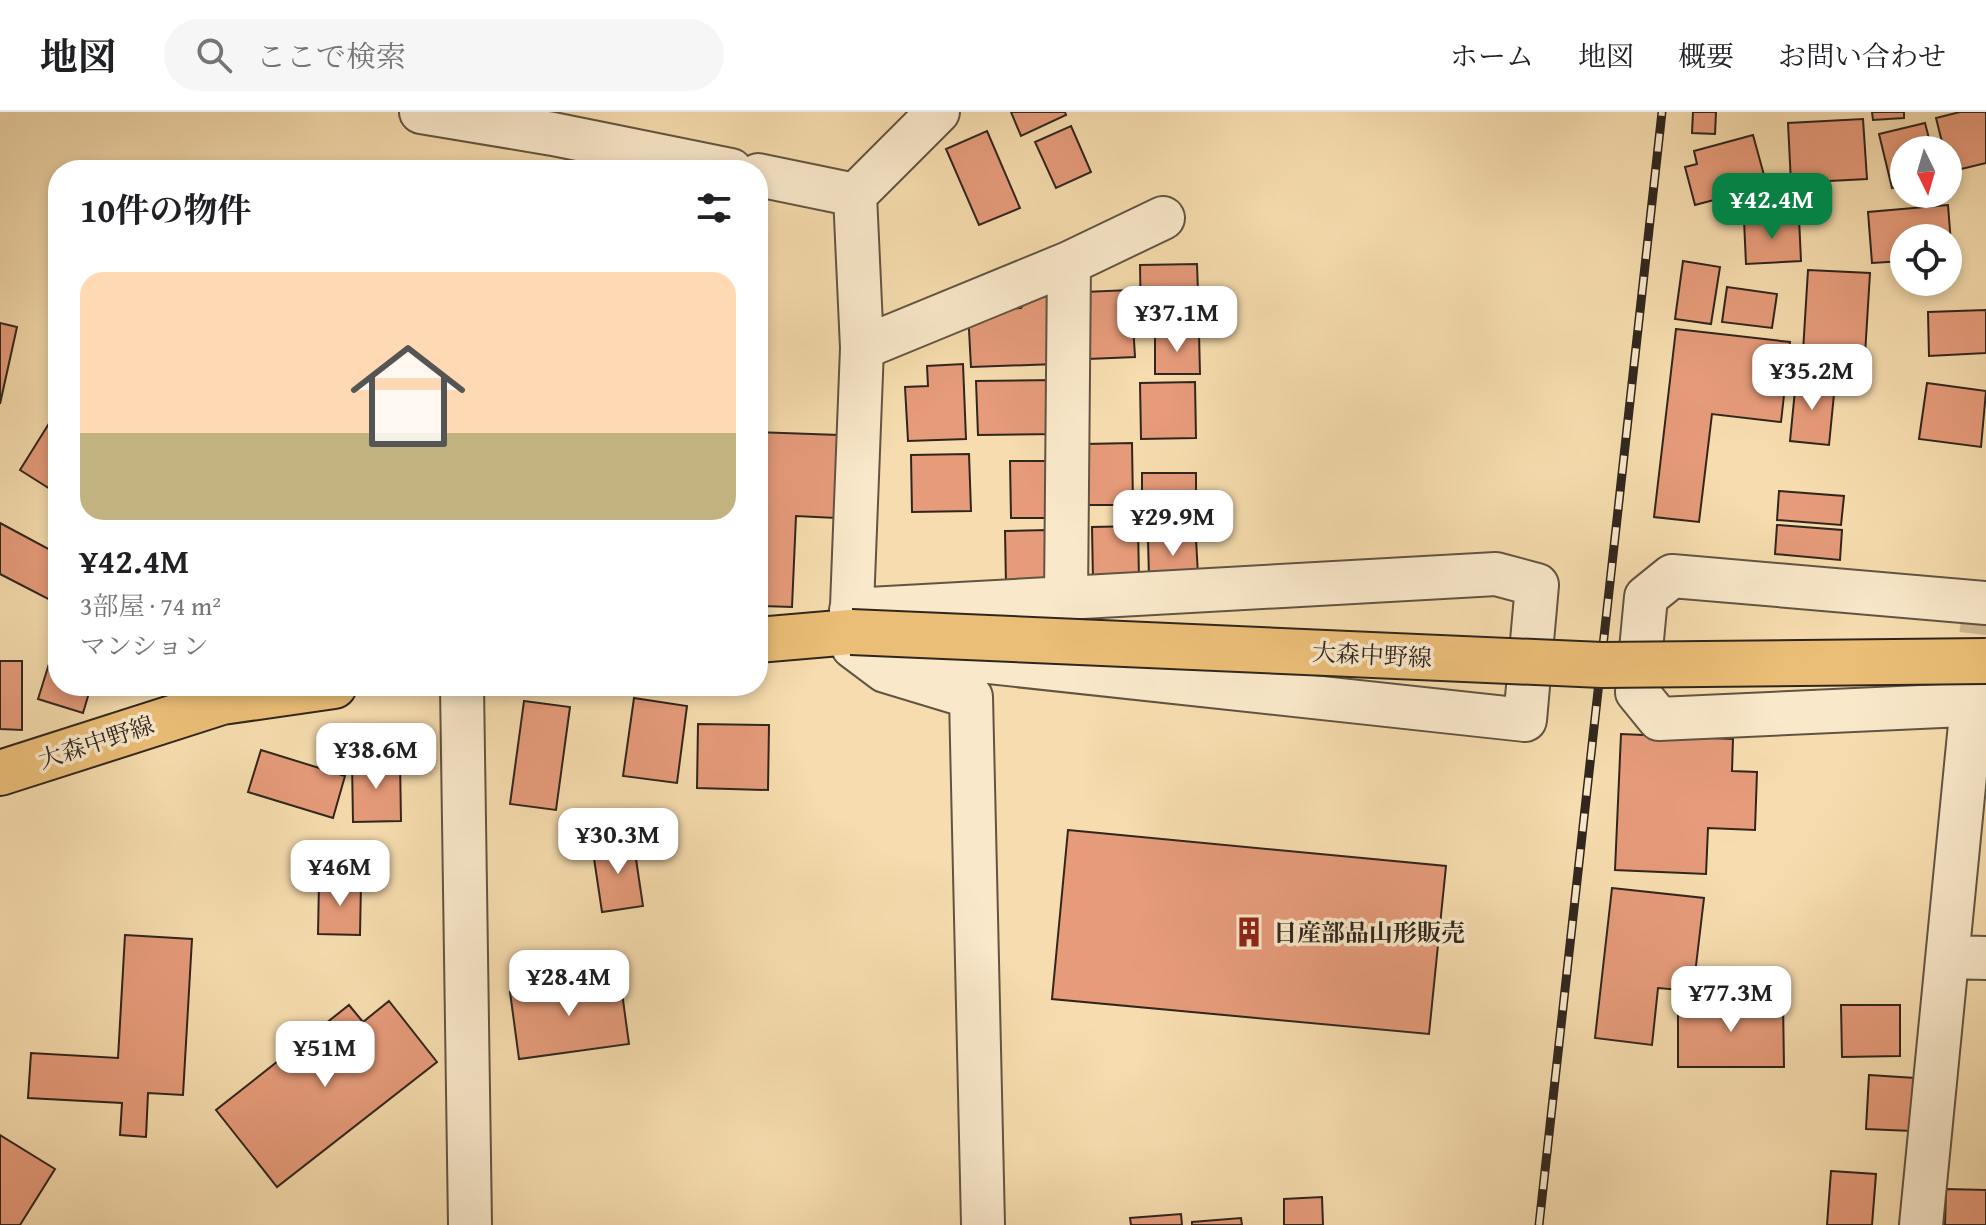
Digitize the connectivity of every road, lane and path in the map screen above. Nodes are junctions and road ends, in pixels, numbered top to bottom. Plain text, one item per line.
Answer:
1 (421, 112) edge
2 (938, 112) edge
3 (555, 123) edge
4 (694, 160) edge
5 (768, 177) edge
6 (855, 195) junction
7 (1163, 218) dead end
8 (1069, 263) junction
9 (862, 348) junction
10 (1985, 597) edge
11 (1066, 598) junction
12 (851, 629) junction
13 (768, 639) edge
14 (1986, 661) edge
15 (264, 696) edge
16 (462, 696) edge
17 (1979, 704) edge
18 (0, 773) edge
19 (1967, 958) edge
20 (470, 1225) edge
21 (983, 1225) edge
22 (1921, 1225) edge

1 - 3 street
2 - 6 street
3 - 4 street
5 - 6 street
6 - 9 street
7 - 8 street
8 - 9 street
8 - 11 street
9 - 12 street
10 - 17 street
11 - 12 street
11 - 12 street
12 - 13 main road, 大森中野線
12 - 14 main road, 大森中野線, bridge
12 - 21 street
15 - 18 main road, 大森中野線
16 - 20 street
17 - 19 street
19 - 22 street

